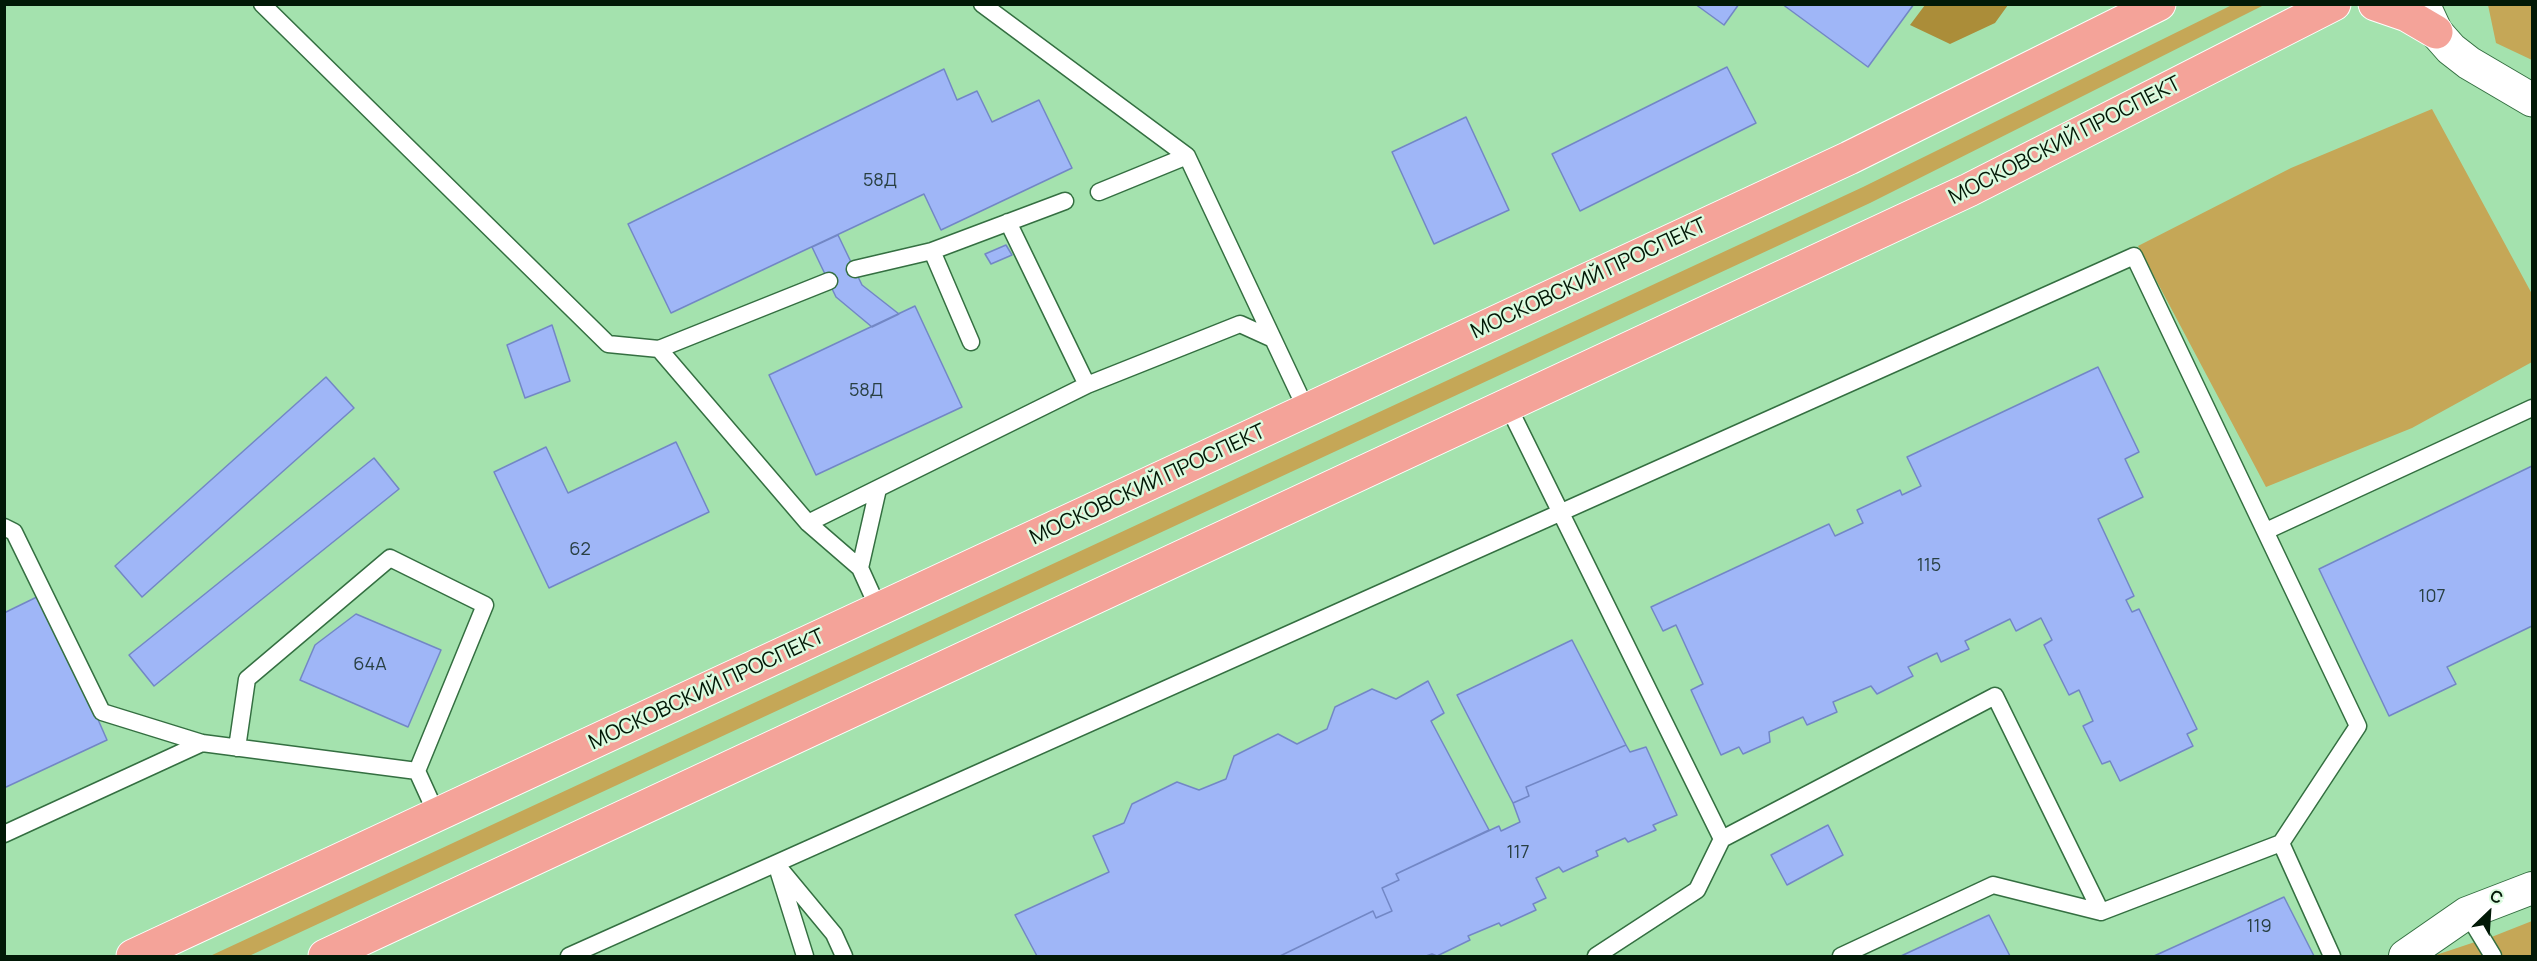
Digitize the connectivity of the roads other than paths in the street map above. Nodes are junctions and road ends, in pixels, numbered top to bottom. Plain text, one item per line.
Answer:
1 (262, 4) edge
2 (982, 4) edge
3 (2159, 4) edge
4 (2375, 4) edge
5 (2338, 6) edge
6 (2430, 18) edge
7 (2532, 99) edge
8 (1187, 156) junction
9 (1099, 192) dead end
10 (1065, 201) dead end
11 (1008, 222) junction
12 (932, 252) junction
13 (855, 269) dead end
14 (829, 281) dead end
15 (1273, 339) junction
16 (970, 342) dead end
17 (659, 349) junction
18 (1087, 385) junction
19 (1508, 406) junction
20 (2532, 408) edge
21 (1307, 411) junction
22 (878, 489) junction
23 (1560, 512) junction
24 (808, 523) junction
25 (4, 527) edge
26 (2266, 531) junction
27 (860, 568) junction
28 (879, 610) junction
29 (202, 743) junction
30 (237, 748) junction
31 (417, 771) junction
32 (438, 815) junction
33 (4, 834) edge
34 (1722, 839) junction
35 (2281, 843) junction
36 (776, 864) junction
37 (2532, 888) edge
38 (2100, 912) junction
39 (2467, 913) junction
40 (133, 957) edge
41 (325, 957) edge
42 (569, 957) edge
43 (805, 957) edge
44 (844, 957) edge
45 (1596, 957) edge
46 (1841, 957) edge
47 (2332, 957) edge
48 (2405, 957) edge
49 (2493, 957) edge

1 - 17 lane
2 - 8 lane
3 - 21 main road, МОСКОВСКИЙ ПРОСПЕКТ
4 - 6 main road
5 - 19 main road, МОСКОВСКИЙ ПРОСПЕКТ
6 - 7 main road
8 - 9 lane
8 - 15 lane
10 - 11 lane
11 - 12 lane
11 - 18 lane
12 - 13 lane
12 - 16 lane
14 - 17 lane
15 - 18 lane
15 - 21 lane
17 - 24 lane
18 - 22 lane
19 - 23 lane
19 - 41 main road, МОСКОВСКИЙ ПРОСПЕКТ
20 - 26 lane
21 - 28 main road, МОСКОВСКИЙ ПРОСПЕКТ
22 - 24 lane
22 - 27 lane
23 - 26 lane
23 - 34 lane
23 - 36 lane
24 - 27 lane
25 - 29 lane
26 - 35 lane
27 - 28 lane
28 - 32 main road, МОСКОВСКИЙ ПРОСПЕКТ
29 - 30 lane
29 - 33 lane
30 - 31 lane
30 - 31 lane
31 - 32 lane
32 - 40 main road, МОСКОВСКИЙ ПРОСПЕКТ
34 - 38 lane
34 - 45 lane
35 - 38 lane
35 - 47 lane
36 - 42 lane
36 - 43 lane
36 - 44 lane
37 - 39 street
38 - 46 lane
39 - 48 street
39 - 49 lane

